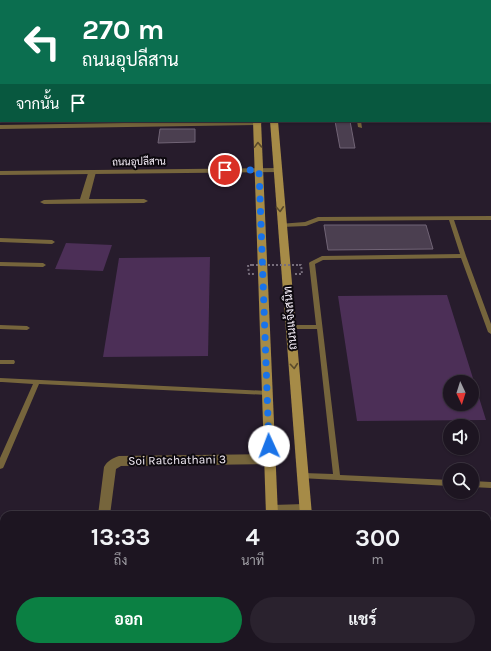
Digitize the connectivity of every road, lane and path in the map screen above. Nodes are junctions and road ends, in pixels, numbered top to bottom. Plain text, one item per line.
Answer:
1 (258, 122) edge
2 (274, 122) edge
3 (360, 122) edge
4 (0, 127) edge
5 (360, 127) dead end
6 (259, 170) junction
7 (278, 170) junction
8 (0, 172) edge
9 (92, 172) junction
10 (144, 201) dead end
11 (44, 202) dead end
12 (84, 202) junction
13 (451, 218) junction
14 (491, 218) edge
15 (281, 225) junction
16 (0, 240) edge
17 (52, 242) dead end
18 (463, 256) junction
19 (0, 264) edge
20 (43, 265) dead end
21 (249, 274) dead end
22 (302, 274) dead end
23 (488, 317) edge
24 (0, 327) edge
25 (291, 327) junction
26 (319, 327) junction
27 (27, 328) dead end
28 (491, 332) edge
29 (0, 362) edge
30 (12, 362) dead end
31 (2, 380) dead end
32 (37, 382) junction
33 (268, 393) junction
34 (270, 459) junction
35 (0, 466) edge
36 (303, 476) junction
37 (337, 477) junction
38 (443, 483) edge
39 (479, 484) edge
40 (491, 485) edge
41 (104, 511) edge
42 (272, 511) edge
43 (305, 511) edge

1 - 4 street
6 -> 1 main road, ถนนแจ้งสนิท
2 - 7 main road, ถนนแจ้งสนิท
3 - 5 lane
6 - 7 street, ถนนอุปลีสาน
6 - 9 street, ถนนอุปลีสาน
6 - 33 main road, ถนนแจ้งสนิท
7 -> 15 main road, ถนนแจ้งสนิท
8 - 9 street, ถนนอุปลีสาน
9 - 12 street
10 - 12 street
11 - 12 street
13 - 14 lane
13 - 15 lane
13 - 18 lane
15 - 25 main road, ถนนแจ้งสนิท
16 - 17 lane
18 - 23 lane
18 - 26 lane
19 - 20 lane
21 - 22 path, bridge
23 - 28 lane
24 - 27 lane
25 - 26 lane
25 -> 36 main road, ถนนแจ้งสนิท
26 - 37 lane
29 - 30 lane
31 - 32 lane
32 - 33 lane
32 - 35 lane
33 - 34 main road, ถนนแจ้งสนิท
34 - 41 street, Soi Ratchathani 3
34 - 42 main road, ถนนแจ้งสนิท
36 - 37 lane
36 - 43 main road, ถนนแจ้งสนิท
37 - 38 lane
39 - 40 lane

